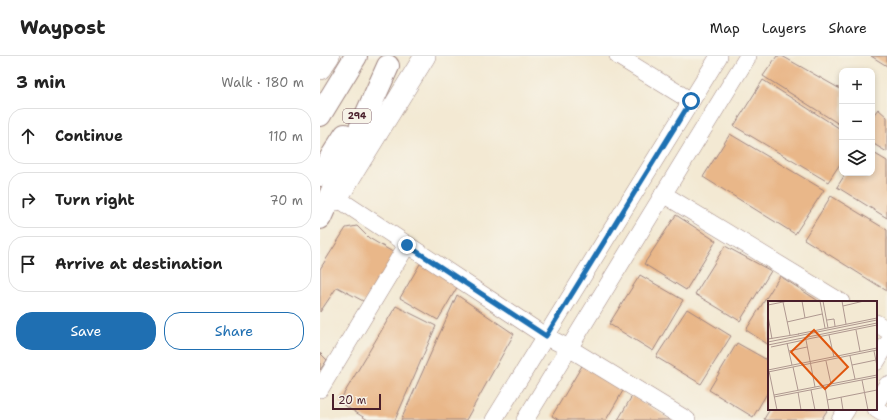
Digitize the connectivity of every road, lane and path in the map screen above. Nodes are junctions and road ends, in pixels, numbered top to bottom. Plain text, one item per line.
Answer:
1 (329, 56) edge
2 (356, 56) edge
3 (425, 56) edge
4 (618, 56) edge
5 (719, 56) edge
6 (748, 56) edge
7 (391, 61) edge
8 (320, 70) edge
9 (691, 101) junction
10 (323, 109) edge
11 (320, 175) edge
12 (663, 194) junction
13 (337, 198) junction
14 (320, 218) edge
15 (320, 226) edge
16 (407, 245) junction
17 (839, 301) edge
18 (877, 325) edge
19 (887, 330) edge
20 (546, 336) junction
21 (887, 344) edge
22 (569, 348) junction
23 (877, 360) edge
24 (887, 385) edge
25 (320, 389) edge
26 (877, 401) edge
27 (877, 409) edge
28 (846, 410) edge
29 (871, 410) edge
30 (887, 416) edge
31 (494, 420) edge
32 (525, 420) edge
33 (687, 420) edge
34 (840, 420) edge
35 (866, 420) edge

1 - 8 street
2 - 10 main road
3 - 13 street
4 - 9 street
5 - 9 street
6 - 12 street
7 - 11 main road, 294
7 - 14 main road
9 - 20 street
12 - 17 street
12 - 22 street
13 - 15 street
13 - 16 street
16 - 20 street
16 - 25 street
18 - 19 street
20 - 22 street
20 - 31 street
21 - 23 street
22 - 32 street
22 - 33 street
24 - 26 street
27 - 30 street
28 - 34 street
29 - 35 street

